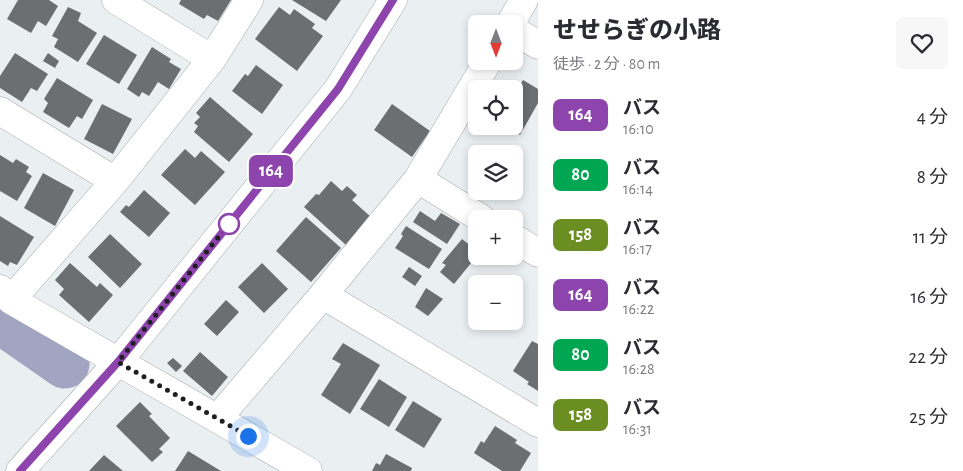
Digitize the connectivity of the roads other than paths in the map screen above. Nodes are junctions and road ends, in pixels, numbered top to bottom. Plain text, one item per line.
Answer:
1 (116, 0) edge
2 (249, 0) edge
3 (393, 0) edge
4 (524, 0) edge
5 (515, 15) edge
6 (523, 36) edge
7 (538, 45) edge
8 (212, 59) junction
9 (483, 70) edge
10 (0, 110) edge
11 (418, 179) junction
12 (115, 180) junction
13 (468, 210) edge
14 (523, 244) edge
15 (538, 253) edge
16 (6, 295) edge
17 (323, 295) junction
18 (118, 362) junction
19 (218, 418) junction
20 (538, 423) edge
21 (20, 471) edge
22 (308, 471) edge

1 - 8 street
2 - 8 street
3 - 18 street
4 - 5 street
6 - 7 street
8 - 12 street
9 - 11 street
10 - 12 street
11 - 13 street
11 - 17 street
12 - 16 street
14 - 15 street
16 - 18 street
17 - 19 street
17 - 20 street
18 - 19 street
18 - 21 street
19 - 22 street

